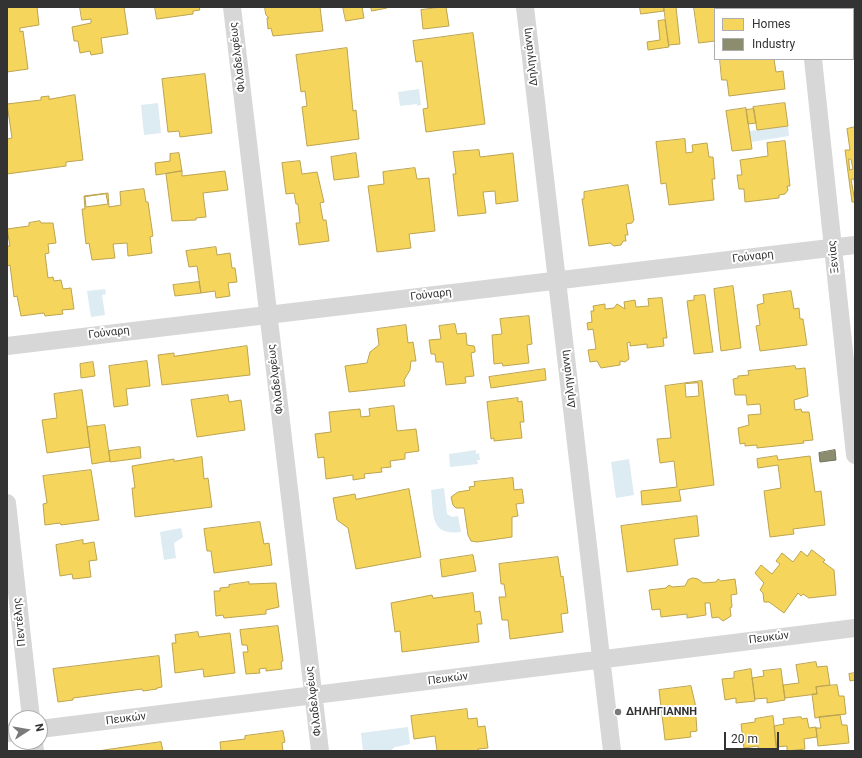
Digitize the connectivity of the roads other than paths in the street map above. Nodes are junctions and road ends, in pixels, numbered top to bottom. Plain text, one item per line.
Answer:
1 (232, 7) edge
2 (525, 7) edge
3 (813, 60) edge
4 (855, 245) edge
5 (833, 248) junction
6 (557, 280) junction
7 (268, 314) junction
8 (7, 346) edge
9 (855, 455) edge
10 (7, 503) edge
11 (855, 628) edge
12 (602, 659) junction
13 (314, 696) junction
14 (30, 710) edge
15 (48, 728) edge
16 (320, 751) edge
17 (612, 751) edge

1 - 7 street, Φιλαδελφέως
2 - 6 street, Δηληγιάννη
3 - 5 street, Ξενίας
4 - 5 street, Γούναρη
5 - 6 street, Γούναρη
5 - 9 street, Ξενίας
6 - 7 street, Γούναρη
6 - 12 street, Δηληγιάννη
7 - 8 street, Γούναρη
7 - 13 street, Φιλαδελφέως
10 - 14 street, Πεντέλης
11 - 12 street, Πευκών
12 - 13 street, Πευκών
12 - 17 street, Δηληγιάννη
13 - 15 street, Πευκών
13 - 16 street, Φιλαδελφέως

